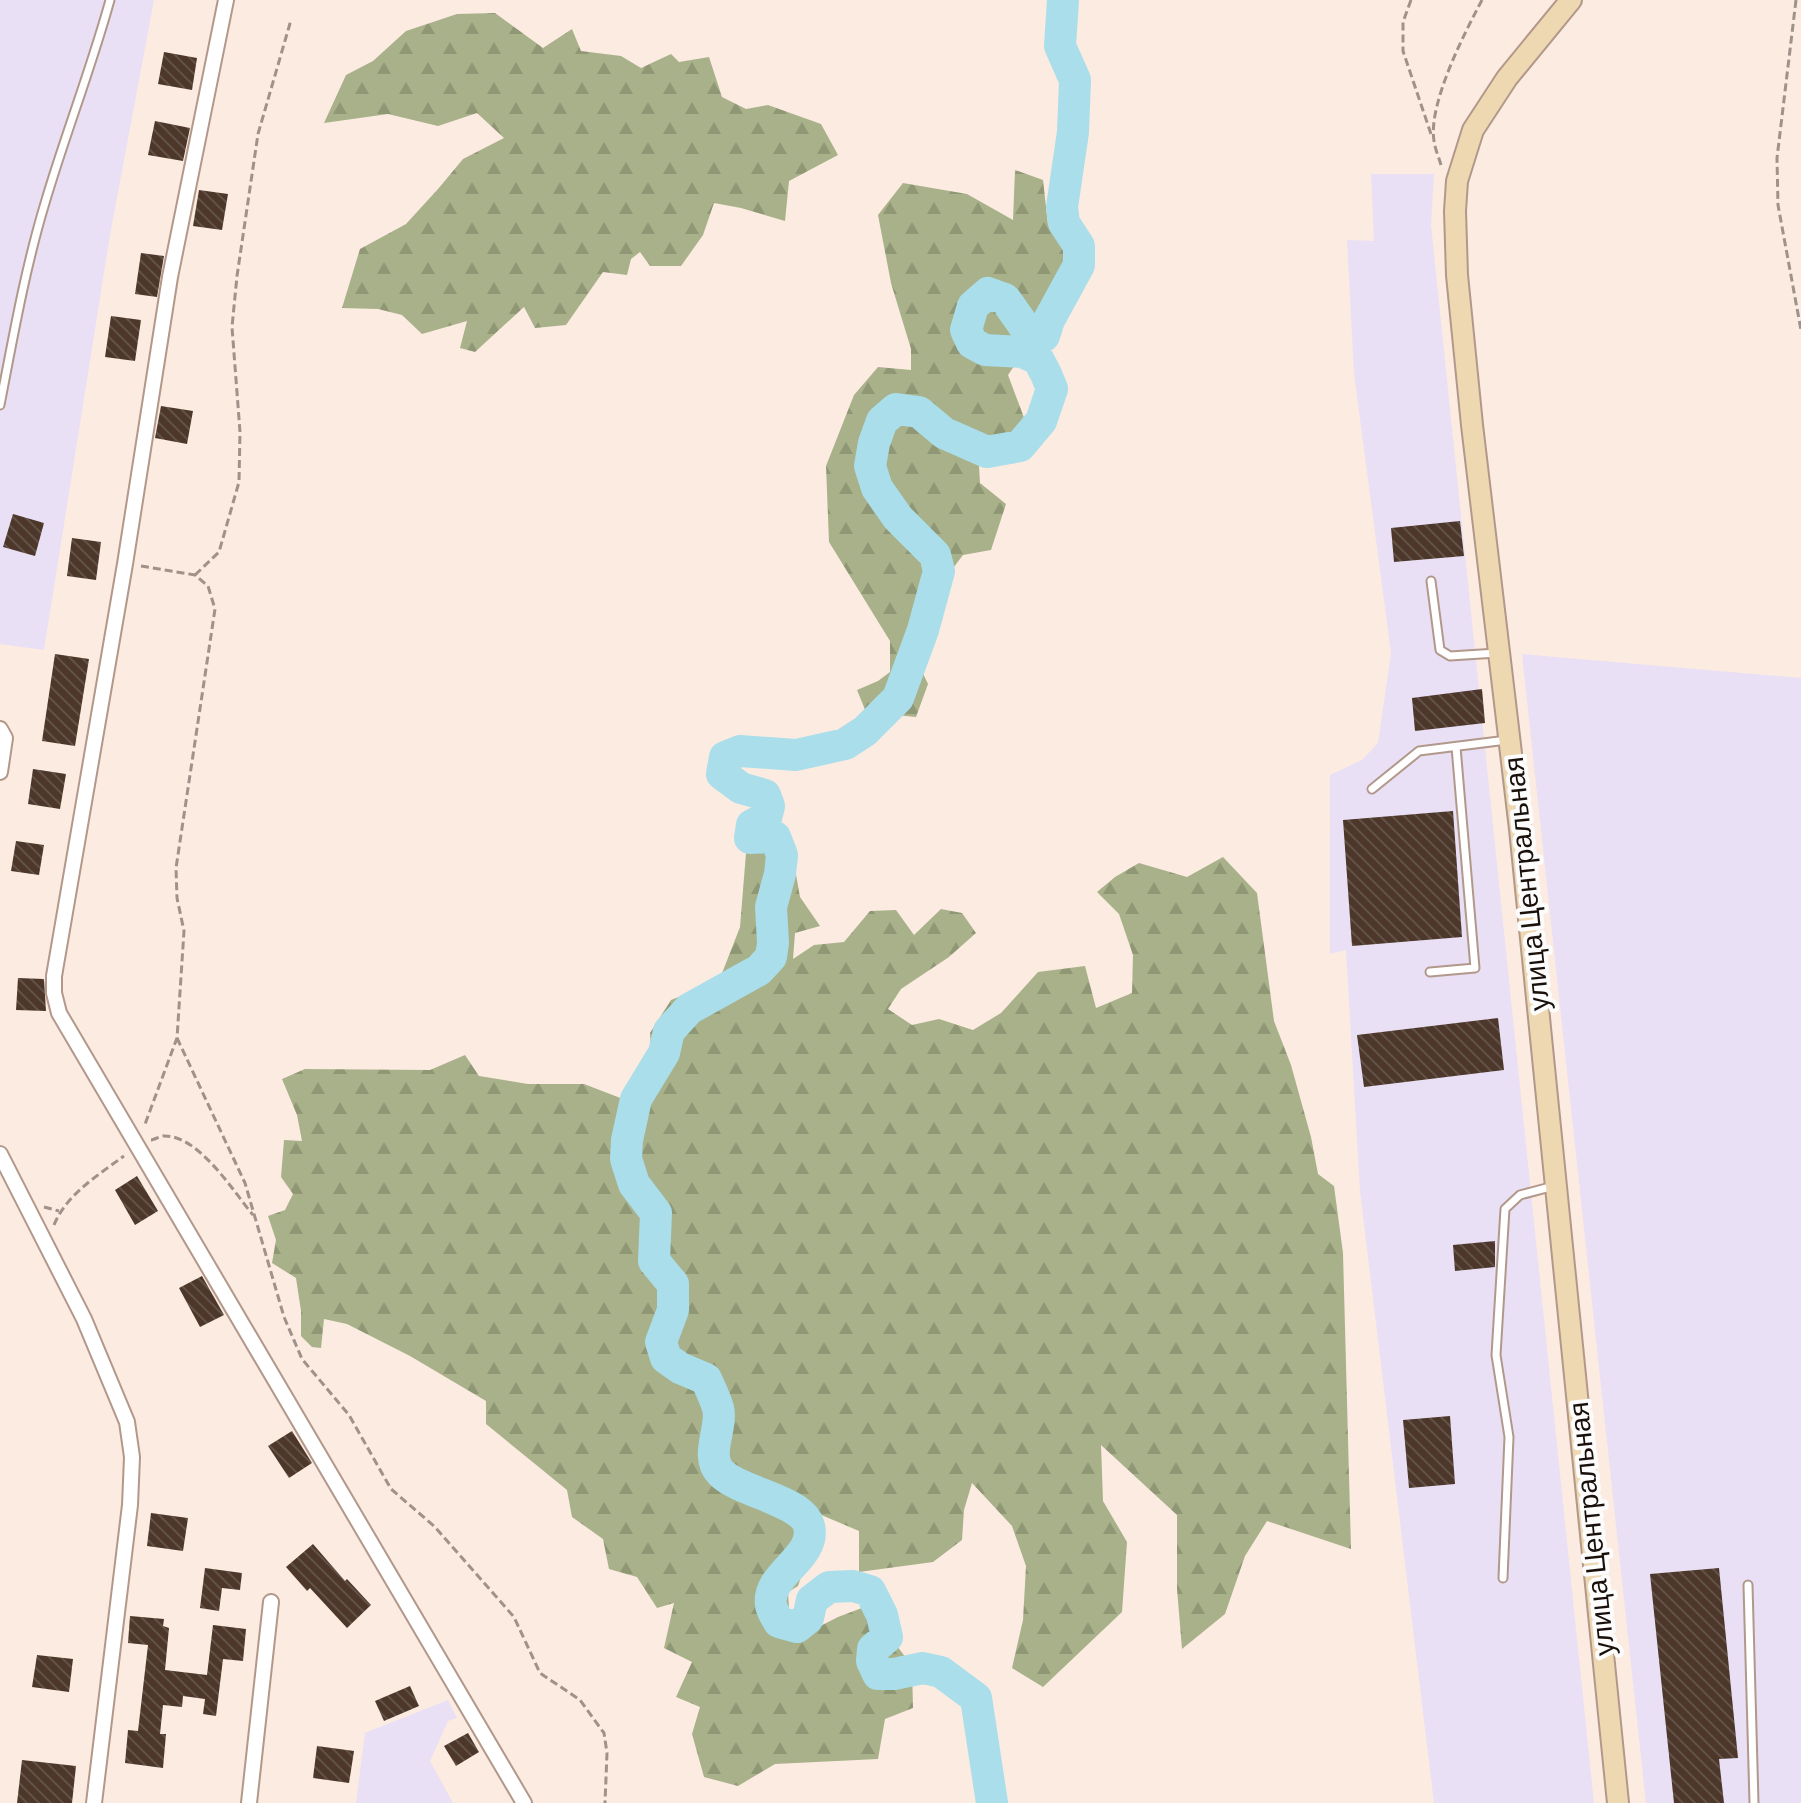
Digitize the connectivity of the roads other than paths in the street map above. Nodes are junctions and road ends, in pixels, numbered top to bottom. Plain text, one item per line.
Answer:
1 (110, 0) edge
2 (226, 0) edge
3 (1571, 0) edge
4 (0, 405) edge
5 (1431, 581) dead end
6 (1499, 653) junction
7 (0, 729) edge
8 (1509, 740) junction
9 (1456, 747) junction
10 (0, 772) edge
11 (1372, 789) dead end
12 (1430, 972) dead end
13 (0, 1154) edge
14 (1556, 1186) junction
15 (1503, 1578) dead end
16 (1748, 1585) dead end
17 (271, 1602) dead end
18 (94, 1803) edge
19 (249, 1803) edge
20 (524, 1803) edge
21 (1618, 1803) edge
22 (1754, 1803) edge

1 - 4 lane
2 - 20 street
3 - 6 main road, улица Центральная
5 - 6 lane
6 - 8 main road, улица Центральная
7 - 10 street
8 - 9 lane
8 - 14 main road, улица Центральная
9 - 11 lane
9 - 12 lane
13 - 18 street
14 - 15 lane
14 - 21 main road, улица Центральная
16 - 22 lane
17 - 19 street

